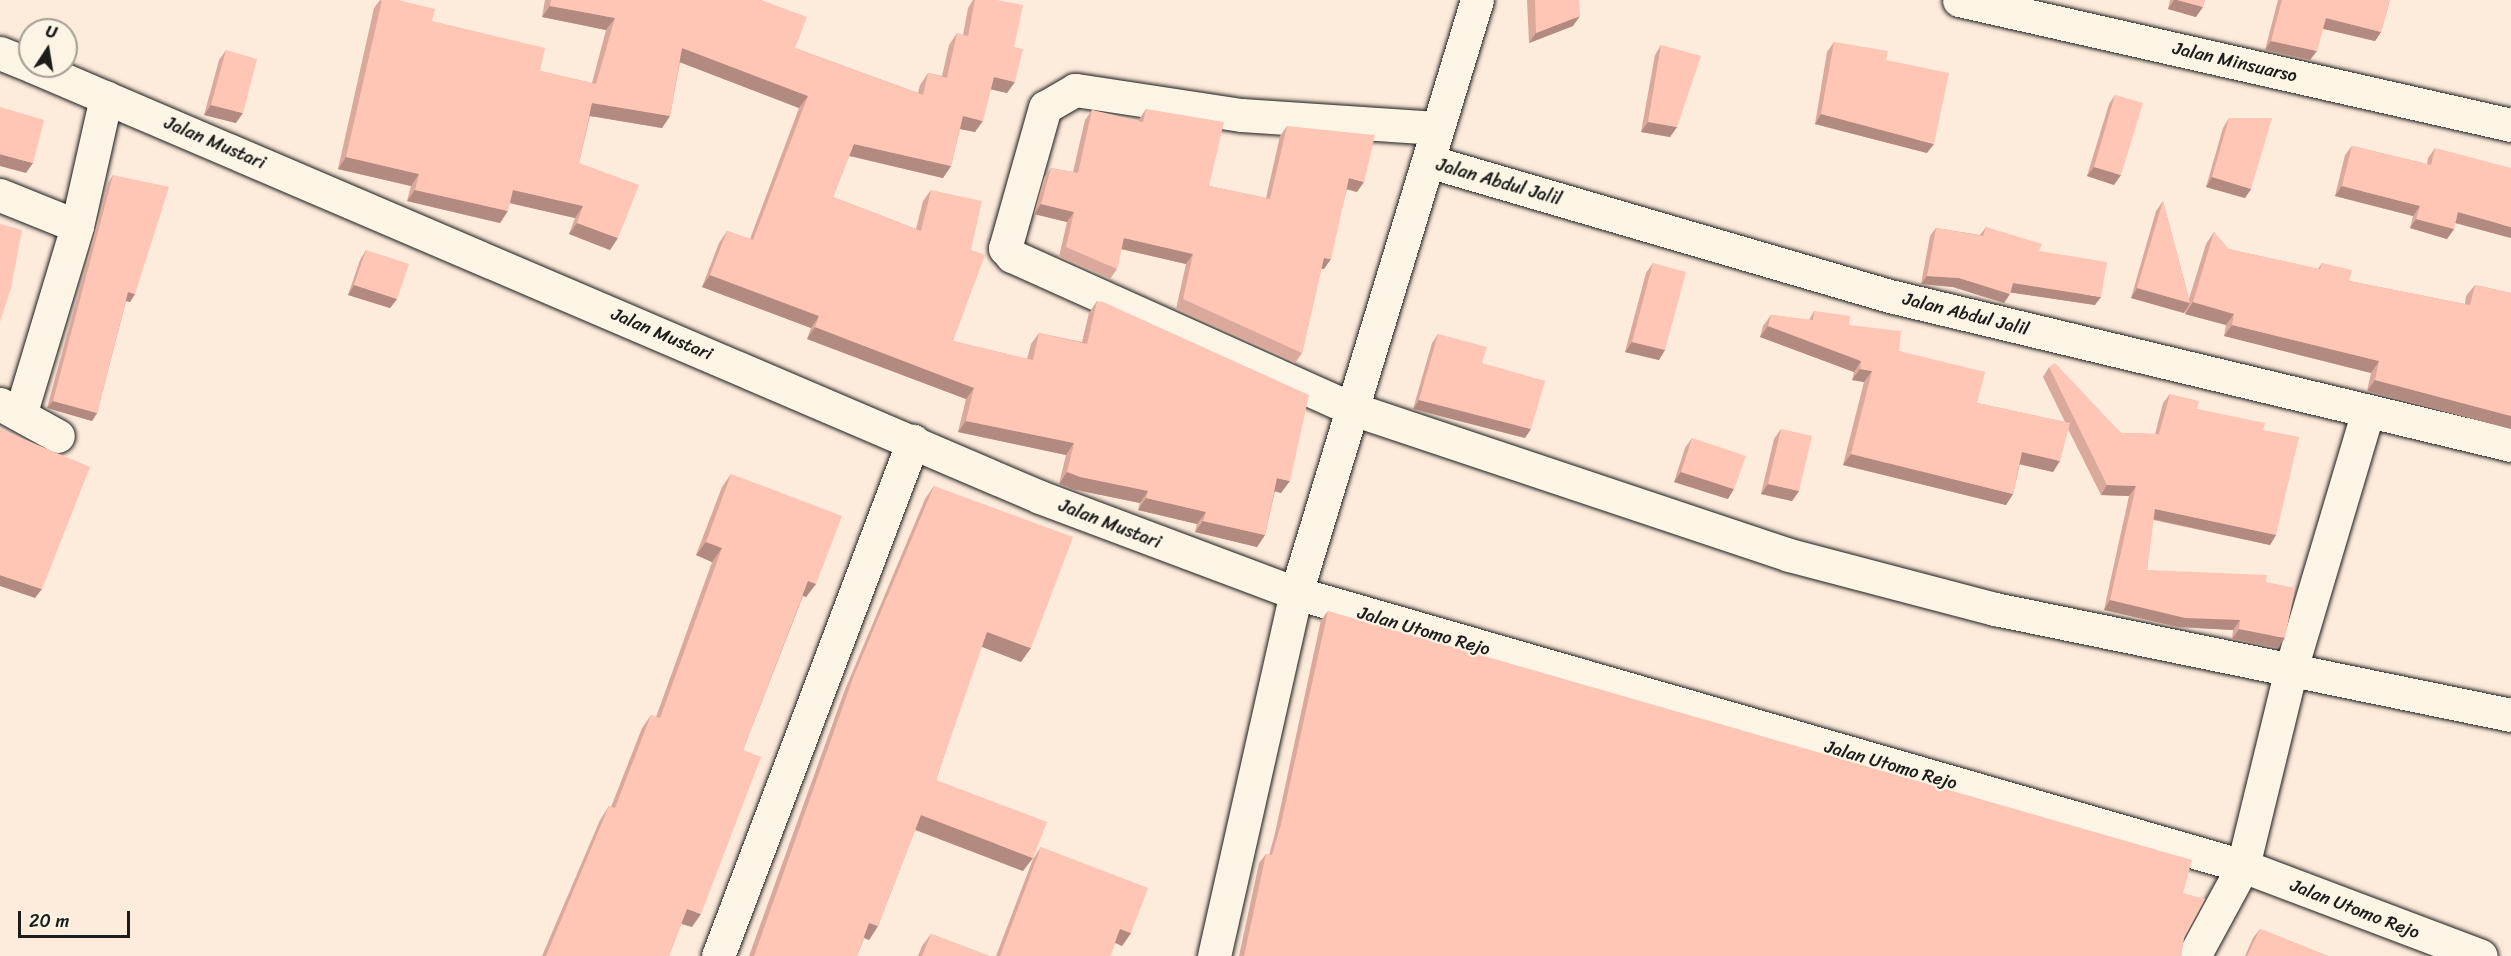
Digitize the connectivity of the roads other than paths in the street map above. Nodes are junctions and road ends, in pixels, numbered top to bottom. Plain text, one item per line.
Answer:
1 (1477, 0) edge
2 (1959, 0) edge
3 (0, 53) edge
4 (18, 60) edge
5 (61, 78) edge
6 (106, 97) junction
7 (2511, 125) edge
8 (1437, 128) junction
9 (1428, 161) junction
10 (0, 195) edge
11 (77, 226) junction
12 (1350, 408) junction
13 (10, 409) edge
14 (2368, 411) junction
15 (58, 436) dead end
16 (913, 441) junction
17 (2511, 445) edge
18 (1296, 593) junction
19 (2291, 669) junction
20 (2511, 715) edge
21 (2243, 866) junction
22 (718, 956) edge
23 (1214, 956) edge
24 (2194, 956) edge
25 (2481, 956) edge

1 - 8 street
2 - 7 street, Jalan Minsuarso
3 - 4 street, Jalan Mustari
5 - 6 street, Jalan Mustari
6 - 11 street
6 - 16 street, Jalan Mustari
8 - 9 street
8 - 12 street
9 - 12 street
9 - 14 street, Jalan Abdul Jalil
10 - 11 street
11 - 13 street
12 - 18 street
12 - 19 street
13 - 15 street
14 - 17 street, Jalan Abdul Jalil
14 - 19 street
16 - 18 street, Jalan Mustari
16 - 22 street
18 - 21 street, Jalan Utomo Rejo
18 - 23 street
19 - 20 street
19 - 21 street
21 - 24 street
21 - 25 street, Jalan Utomo Rejo

